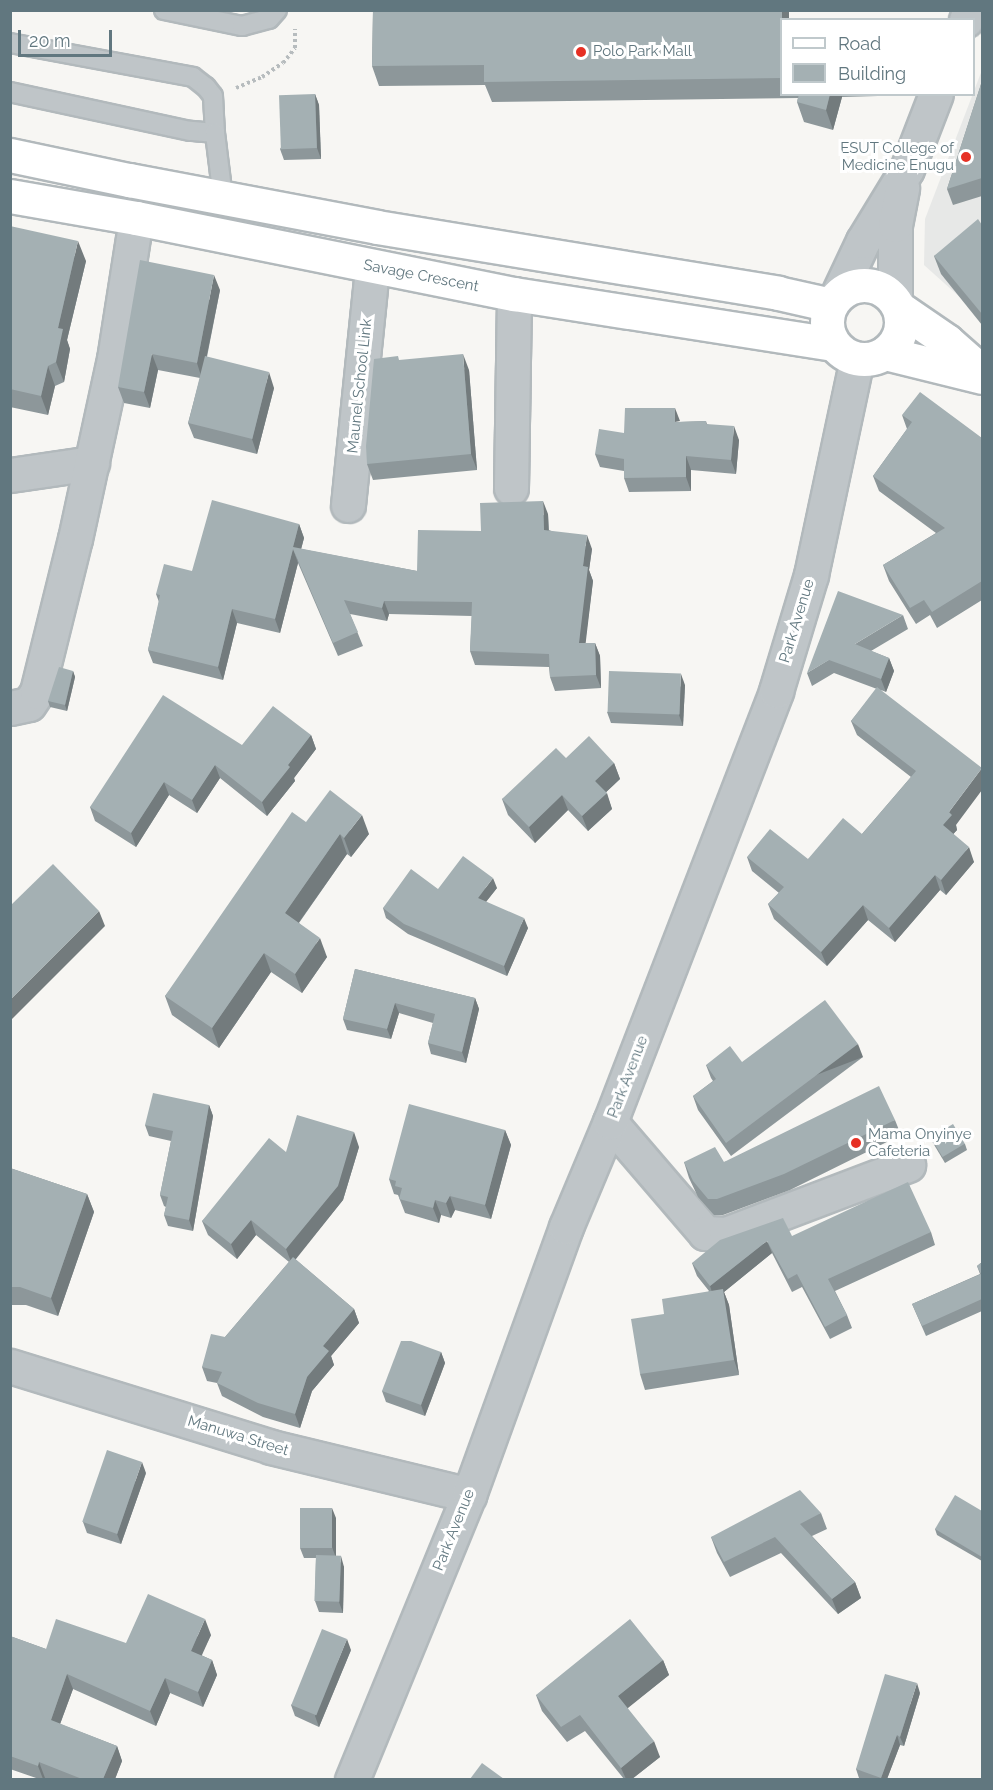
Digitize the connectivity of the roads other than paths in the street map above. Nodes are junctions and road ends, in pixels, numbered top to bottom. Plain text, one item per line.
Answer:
1 (164, 10) edge
2 (277, 10) edge
3 (10, 43) edge
4 (10, 92) edge
5 (935, 96) edge
6 (214, 132) junction
7 (10, 155) edge
8 (907, 169) junction
9 (10, 196) edge
10 (223, 198) junction
11 (136, 218) junction
12 (372, 267) junction
13 (675, 276) junction
14 (514, 294) junction
15 (834, 300) junction
16 (897, 304) junction
17 (666, 316) junction
18 (858, 352) junction
19 (982, 372) edge
20 (982, 377) edge
21 (92, 463) junction
22 (10, 475) edge
23 (511, 488) dead end
24 (348, 505) dead end
25 (10, 708) edge
26 (610, 1122) junction
27 (908, 1166) dead end
28 (10, 1366) edge
29 (469, 1495) junction
30 (352, 1779) edge

1 - 2 lane
3 - 6 lane
4 - 6 lane
5 - 8 street
6 - 10 lane
7 - 10 main road
8 - 15 street
8 - 16 street
9 - 11 main road, Savage Crescent
10 - 13 main road
11 - 12 main road, Savage Crescent
11 - 21 street
12 - 14 main road, Savage Crescent
12 - 24 street, Maunel School Link
13 - 15 main road
13 - 17 main road
14 - 17 main road, Savage Crescent
14 - 23 street
15 - 16 main road
15 - 18 main road
16 - 18 main road
16 - 19 main road
17 - 18 main road, Savage Crescent
18 - 20 main road, Savage Crescent
18 - 26 street, Park Avenue
21 - 22 street
21 - 25 street
26 - 27 street
26 - 29 street, Park Avenue
28 - 29 street, Manuwa Street
29 - 30 street, Park Avenue

